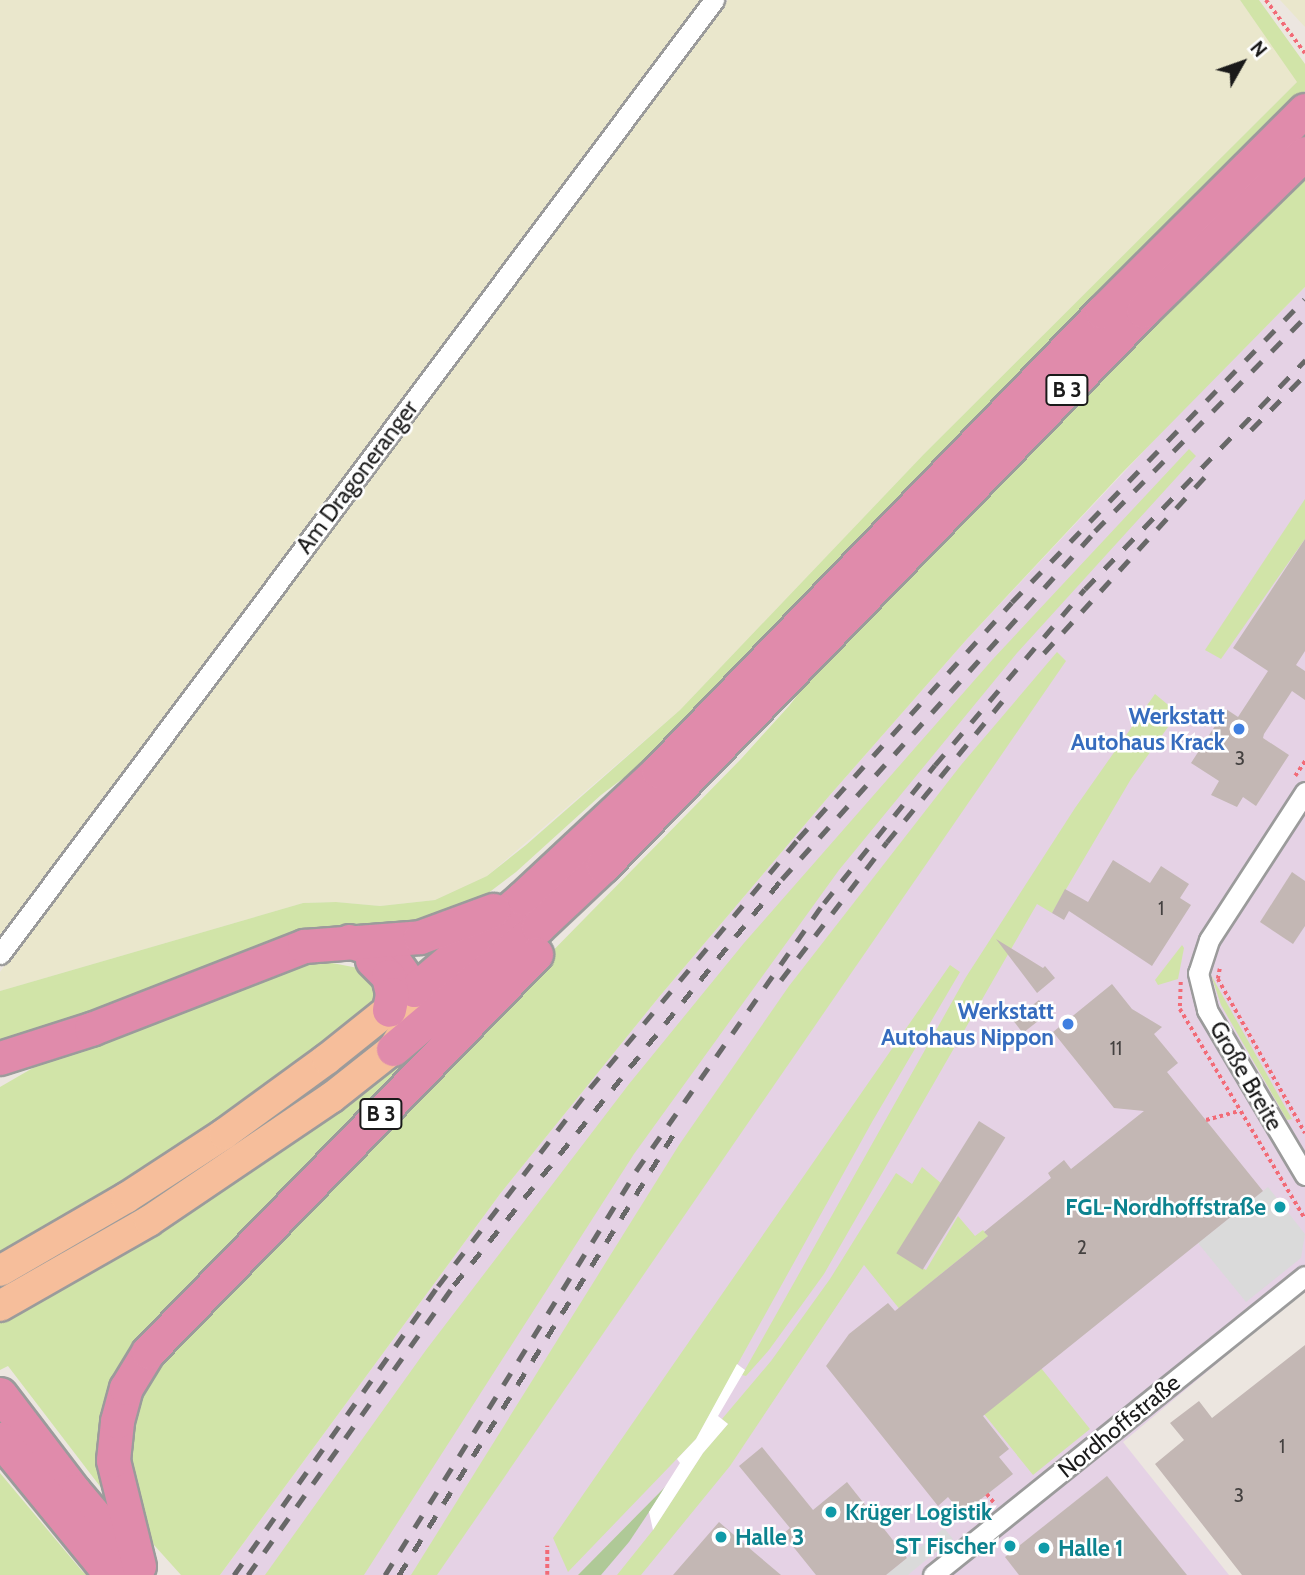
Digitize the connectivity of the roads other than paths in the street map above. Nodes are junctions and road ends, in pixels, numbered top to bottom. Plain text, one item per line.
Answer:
1 (714, 0) edge
2 (1305, 110) edge
3 (1305, 153) edge
4 (1305, 792) edge
5 (603, 866) junction
6 (522, 898) junction
7 (349, 941) junction
8 (0, 954) edge
9 (276, 957) junction
10 (401, 1000) junction
11 (41, 1047) junction
12 (393, 1049) junction
13 (0, 1058) edge
14 (0, 1075) edge
15 (1305, 1175) edge
16 (0, 1271) edge
17 (1305, 1276) edge
18 (0, 1306) edge
19 (0, 1394) edge
20 (0, 1439) edge
21 (132, 1572) edge
22 (933, 1575) edge

1 - 8 street, Am Dragoneranger
2 - 6 highway, B 3
3 - 5 highway, B 3
4 - 15 street, Große Breite
5 - 12 highway, B 3
5 - 21 highway, B 3
6 - 7 highway
6 - 10 highway, B 3
7 - 9 highway
7 - 10 highway
9 - 10 highway
9 - 11 highway
10 - 12 main road
10 - 16 main road, B 3
11 - 13 highway
11 - 14 highway
12 - 18 main road, B 3
17 - 22 street, Nordhoffstraße
19 - 21 highway
20 - 21 highway

